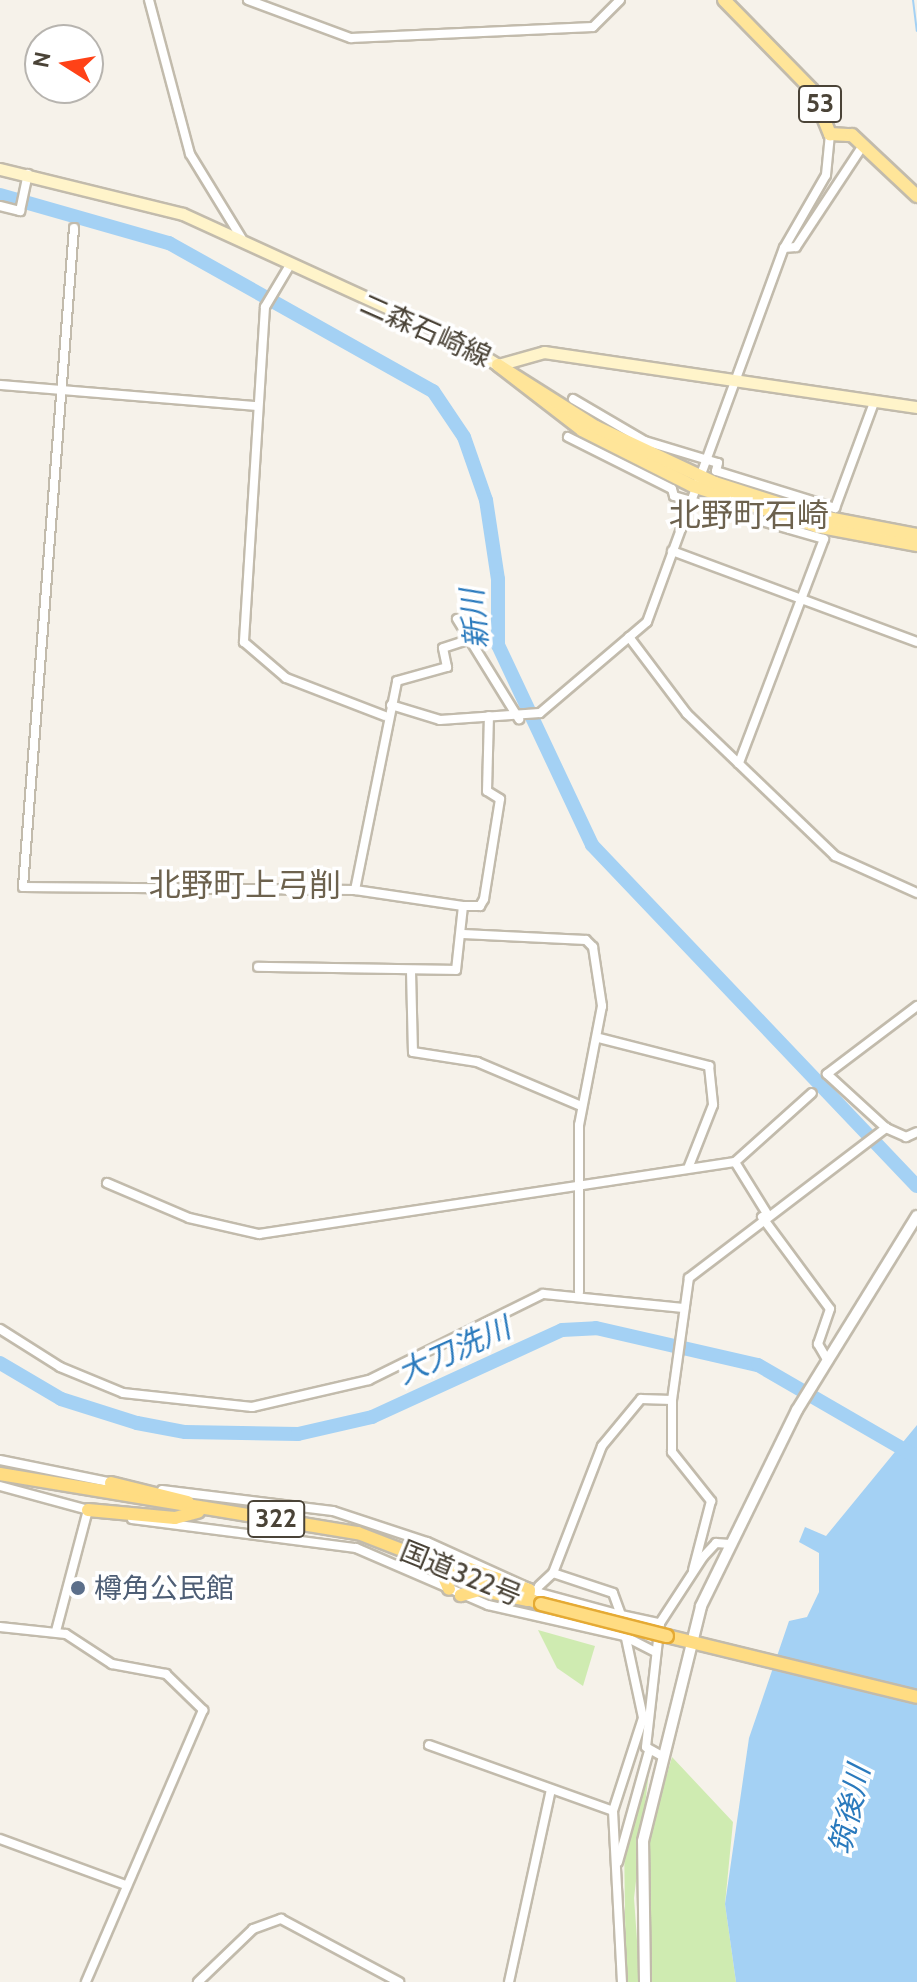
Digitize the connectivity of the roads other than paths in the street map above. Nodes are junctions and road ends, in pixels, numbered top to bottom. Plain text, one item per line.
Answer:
1 (149, 0) edge
2 (248, 0) edge
3 (620, 0) edge
4 (724, 0) edge
5 (830, 134) junction
6 (864, 144) junction
7 (0, 169) edge
8 (28, 174) junction
9 (917, 196) edge
10 (0, 206) edge
11 (74, 228) dead end
12 (245, 243) junction
13 (784, 248) junction
14 (290, 265) junction
15 (498, 365) junction
16 (733, 382) junction
17 (0, 385) edge
18 (59, 391) junction
19 (573, 399) dead end
20 (873, 405) junction
21 (256, 406) junction
22 (917, 407) edge
23 (568, 437) dead end
24 (704, 458) junction
25 (695, 481) junction
26 (688, 502) junction
27 (917, 535) edge
28 (917, 545) edge
29 (672, 551) junction
30 (801, 598) junction
31 (457, 619) dead end
32 (629, 637) junction
33 (471, 639) junction
34 (917, 642) edge
35 (391, 705) junction
36 (385, 716) junction
37 (489, 716) junction
38 (519, 719) junction
39 (739, 763) junction
40 (355, 890) junction
41 (917, 893) edge
42 (463, 906) junction
43 (463, 934) junction
44 (258, 967) dead end
45 (411, 971) junction
46 (917, 1006) edge
47 (599, 1038) junction
48 (812, 1093) dead end
49 (581, 1106) junction
50 (886, 1128) junction
51 (917, 1132) edge
52 (735, 1162) junction
53 (689, 1166) junction
54 (107, 1183) dead end
55 (575, 1183) junction
56 (764, 1215) junction
57 (917, 1216) edge
58 (579, 1292) junction
59 (684, 1308) junction
60 (0, 1329) edge
61 (826, 1358) junction
62 (672, 1400) junction
63 (0, 1460) edge
64 (0, 1474) edge
65 (111, 1483) junction
66 (0, 1486) edge
67 (88, 1510) junction
68 (201, 1511) junction
69 (345, 1516) junction
70 (343, 1529) junction
71 (340, 1544) junction
72 (730, 1544) junction
73 (398, 1548) junction
74 (438, 1563) junction
75 (473, 1565) junction
76 (693, 1570) junction
77 (553, 1573) junction
78 (539, 1586) junction
79 (455, 1592) junction
80 (535, 1602) junction
81 (621, 1615) junction
82 (660, 1623) junction
83 (0, 1627) edge
84 (56, 1631) junction
85 (624, 1636) junction
86 (696, 1643) junction
87 (653, 1651) junction
88 (917, 1697) edge
89 (429, 1745) dead end
90 (649, 1751) junction
91 (662, 1756) junction
92 (551, 1790) junction
93 (613, 1811) junction
94 (0, 1839) edge
95 (616, 1875) junction
96 (126, 1885) junction
97 (86, 1982) edge
98 (198, 1982) edge
99 (399, 1982) edge
100 (509, 1982) edge
101 (622, 1982) edge
102 (645, 1982) edge

1 - 12 street
2 - 3 street
4 - 5 main road, 53
5 - 6 main road, 53
5 - 13 street
6 - 9 main road, 53
6 - 13 street
7 - 8 main road, 二森石崎線
8 - 10 street
8 - 12 main road, 二森石崎線
11 - 18 street
12 - 14 main road, 二森石崎線
13 - 16 street
14 - 15 main road, 二森石崎線
14 - 21 street
15 - 16 main road, 二森石崎線
15 - 25 main road
16 - 20 main road, 二森石崎線
16 - 24 street
17 - 18 street
18 - 21 street
18 - 40 street
19 - 24 street
20 - 22 main road, 二森石崎線
20 - 24 street
21 - 36 street
23 - 26 street
24 - 25 street
25 - 26 street
25 - 27 main road
25 - 28 main road
26 - 29 street
26 - 30 street
29 - 30 street
29 - 32 street
30 - 34 street
30 - 39 street
31 - 33 street
32 - 38 street
32 - 39 street
33 - 35 street
33 - 38 street
35 - 36 street
35 - 37 street
36 - 40 street
37 - 38 street
37 - 42 street
39 - 41 street
40 - 42 street
42 - 43 street
43 - 45 street
43 - 47 street
44 - 45 street
45 - 49 street
46 - 50 street
47 - 49 street
47 - 53 street
48 - 52 street
49 - 55 street
50 - 51 street
50 - 56 street
52 - 53 street
52 - 56 street
53 - 55 street
54 - 55 street
55 - 58 street
56 - 59 street
56 - 61 street
57 - 61 street
58 - 59 street
58 - 60 street
59 - 62 street
61 - 72 street
62 - 76 street
62 - 77 street
63 - 65 street
64 - 68 highway, 国道322号 / 322
65 - 68 highway
65 - 69 street
66 - 67 street
67 - 68 highway
67 - 71 street
67 - 84 street
68 - 70 highway, 国道322号 / 322
69 - 70 street
69 - 75 street
70 - 71 street
70 - 73 highway, 国道322号 / 322
71 - 79 street
72 - 76 street
72 - 86 street
73 - 74 highway, 国道322号 / 322
73 - 75 highway
74 - 79 highway
74 - 80 highway, 国道322号 / 322
75 - 78 street
75 - 80 highway
76 - 82 street
77 - 78 street
77 - 81 street
78 - 81 street
79 - 80 highway
79 - 85 street
80 - 86 highway, 国道322号 / 322, bridge
81 - 82 street
81 - 85 street
82 - 87 street
83 - 84 street
84 - 96 street
85 - 87 street
85 - 93 street
86 - 88 highway, 国道322号 / 322
86 - 91 street
87 - 90 street
89 - 92 street
90 - 91 street
90 - 95 street
91 - 102 street
92 - 93 street
92 - 100 street
93 - 95 street
94 - 96 street
95 - 101 street
96 - 97 street
98 - 99 street

